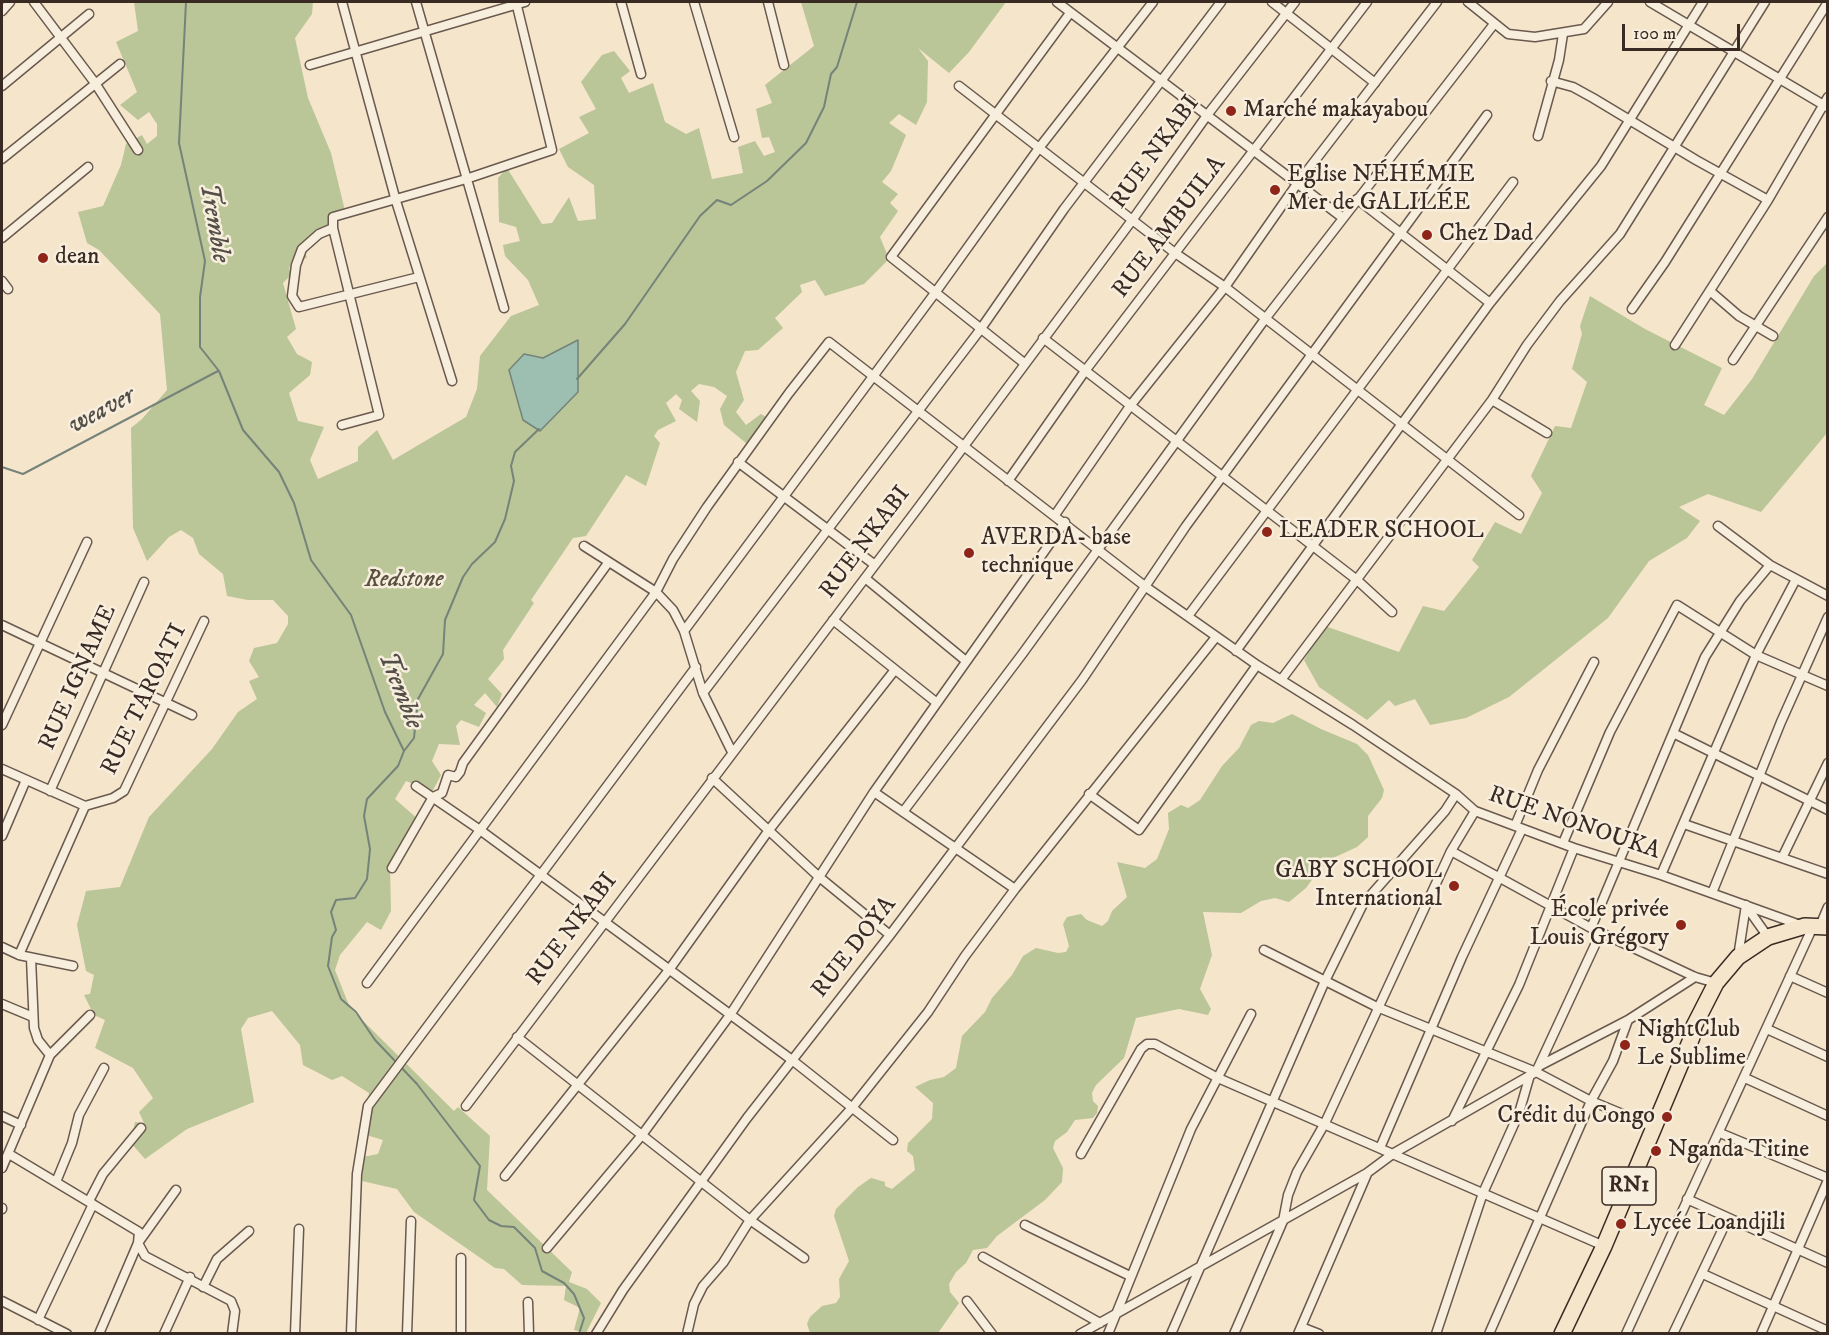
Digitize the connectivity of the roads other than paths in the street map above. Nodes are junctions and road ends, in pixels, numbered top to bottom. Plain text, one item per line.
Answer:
1 (10, 2) edge
2 (34, 2) edge
3 (342, 2) edge
4 (416, 2) edge
5 (519, 2) edge
6 (621, 2) edge
7 (694, 2) edge
8 (768, 2) edge
9 (1057, 2) edge
10 (1154, 2) edge
11 (1221, 2) edge
12 (1272, 2) edge
13 (1295, 2) edge
14 (1367, 2) edge
15 (1437, 2) edge
16 (1468, 2) edge
17 (1608, 2) edge
18 (1650, 2) edge
19 (1703, 2) edge
20 (1765, 2) edge
21 (1824, 4) edge
22 (2, 11) edge
23 (1070, 13) junction
24 (1287, 13) junction
25 (89, 14) dead end
26 (1494, 24) junction
27 (1689, 26) junction
28 (424, 31) junction
29 (1563, 34) junction
30 (60, 39) junction
31 (1117, 46) junction
32 (1331, 48) junction
33 (356, 51) junction
34 (1734, 52) junction
35 (120, 64) dead end
36 (310, 65) dead end
37 (784, 65) dead end
38 (642, 74) dead end
39 (1162, 79) junction
40 (1779, 80) junction
41 (1551, 81) junction
42 (95, 83) junction
43 (1374, 83) junction
44 (2, 86) edge
45 (959, 86) dead end
46 (1826, 103) edge
47 (996, 114) junction
48 (1208, 114) junction
49 (1487, 115) dead end
50 (1630, 122) junction
51 (734, 136) dead end
52 (1538, 136) dead end
53 (1039, 148) junction
54 (1676, 148) junction
55 (1253, 149) junction
56 (138, 150) dead end
57 (2, 159) edge
58 (88, 167) dead end
59 (1721, 174) junction
60 (466, 179) junction
61 (1085, 182) junction
62 (1513, 182) dead end
63 (1297, 184) junction
64 (1357, 199) junction
65 (1768, 200) junction
66 (396, 201) junction
67 (1827, 217) edge
68 (1343, 218) junction
69 (1133, 219) junction
70 (333, 228) junction
71 (1401, 235) junction
72 (2, 238) edge
73 (1175, 253) junction
74 (1446, 269) junction
75 (419, 277) junction
76 (2, 281) edge
77 (1225, 287) junction
78 (8, 290) dead end
79 (1710, 291) junction
80 (935, 293) junction
81 (351, 295) junction
82 (1490, 303) junction
83 (504, 308) dead end
84 (1632, 309) dead end
85 (1265, 319) junction
86 (1756, 326) junction
87 (980, 330) junction
88 (1773, 336) dead end
89 (1043, 338) junction
90 (1675, 345) dead end
91 (1311, 354) junction
92 (1733, 360) dead end
93 (1024, 363) junction
94 (1085, 371) junction
95 (874, 375) junction
96 (452, 381) dead end
97 (1357, 391) junction
98 (1492, 400) junction
99 (1130, 406) junction
100 (918, 411) junction
101 (1402, 425) junction
102 (342, 426) dead end
103 (1547, 433) dead end
104 (1177, 442) junction
105 (962, 446) junction
106 (1446, 459) junction
107 (738, 462) junction
108 (1222, 476) junction
109 (1008, 481) junction
110 (783, 496) junction
111 (1265, 510) junction
112 (1055, 515) junction
113 (1519, 516) dead end
114 (1065, 522) junction
115 (1718, 526) dead end
116 (828, 530) junction
117 (87, 542) dead end
118 (584, 546) dead end
119 (1098, 548) junction
120 (1312, 548) junction
121 (608, 563) junction
122 (874, 565) junction
123 (1770, 565) junction
124 (865, 578) junction
125 (1357, 580) junction
126 (1795, 581) junction
127 (144, 582) dead end
128 (1146, 587) junction
129 (656, 592) junction
130 (1827, 596) edge
131 (1392, 612) dead end
132 (1188, 616) junction
133 (1827, 617) edge
134 (833, 620) junction
135 (204, 621) dead end
136 (2, 625) edge
137 (684, 631) junction
138 (1718, 633) junction
139 (1216, 636) junction
140 (40, 643) junction
141 (1236, 651) junction
142 (1756, 655) junction
143 (966, 661) junction
144 (1594, 662) dead end
145 (1257, 665) junction
146 (696, 667) junction
147 (894, 671) junction
148 (103, 672) junction
149 (1801, 675) junction
150 (1281, 680) junction
151 (1827, 686) edge
152 (703, 693) junction
153 (166, 703) junction
154 (937, 703) junction
155 (192, 715) dead end
156 (2, 725) edge
157 (1673, 733) junction
158 (732, 752) junction
159 (1713, 753) junction
160 (1827, 763) edge
161 (2, 769) edge
162 (1760, 774) junction
163 (712, 778) junction
164 (26, 780) junction
165 (416, 786) dead end
166 (50, 791) junction
167 (874, 792) junction
168 (1089, 794) junction
169 (1456, 794) junction
170 (433, 797) junction
171 (1810, 800) junction
172 (85, 806) junction
173 (1827, 810) edge
174 (1475, 811) junction
175 (903, 812) junction
176 (1684, 824) junction
177 (1518, 828) junction
178 (480, 830) junction
179 (769, 830) junction
180 (2, 836) edge
181 (1732, 842) junction
182 (1563, 843) junction
183 (956, 847) junction
184 (1574, 848) junction
185 (1451, 851) junction
186 (1782, 858) junction
187 (1620, 862) junction
188 (392, 868) dead end
189 (539, 874) junction
190 (1827, 874) edge
191 (1661, 875) junction
192 (818, 876) junction
193 (1499, 879) junction
194 (1015, 889) junction
195 (1712, 893) junction
196 (1746, 905) junction
197 (1551, 907) junction
198 (1827, 907) edge
199 (603, 922) junction
200 (1591, 928) junction
201 (1818, 929) edge
202 (1601, 932) junction
203 (890, 935) junction
204 (1768, 937) junction
205 (2, 947) edge
206 (1264, 950) dead end
207 (19, 955) junction
208 (1738, 957) junction
209 (31, 958) junction
210 (74, 966) dead end
211 (669, 970) junction
212 (1790, 976) junction
213 (1695, 977) junction
214 (1325, 981) junction
215 (368, 983) dead end
216 (1716, 983) junction
217 (1827, 993) edge
218 (2, 1004) edge
219 (1377, 1007) junction
220 (1251, 1014) dead end
221 (90, 1015) dead end
222 (730, 1015) junction
223 (33, 1017) junction
224 (1628, 1020) junction
225 (1432, 1029) junction
226 (1767, 1029) junction
227 (517, 1037) junction
228 (1692, 1037) junction
229 (1487, 1052) junction
230 (50, 1054) junction
231 (1827, 1057) edge
232 (792, 1060) junction
233 (104, 1068) dead end
234 (1536, 1071) junction
235 (1218, 1078) junction
236 (1744, 1078) junction
237 (579, 1084) junction
238 (1273, 1101) junction
239 (1592, 1101) junction
240 (466, 1106) dead end
241 (851, 1109) junction
242 (2, 1116) edge
243 (1827, 1116) edge
244 (1451, 1122) junction
245 (1325, 1123) junction
246 (21, 1125) junction
247 (1654, 1127) junction
248 (141, 1128) dead end
249 (1720, 1133) junction
250 (642, 1135) junction
251 (893, 1140) dead end
252 (1380, 1148) junction
253 (1394, 1153) junction
254 (9, 1154) junction
255 (1081, 1154) dead end
256 (2, 1168) edge
257 (1367, 1173) junction
258 (505, 1176) dead end
259 (1827, 1179) edge
260 (701, 1181) junction
261 (56, 1182) junction
262 (176, 1190) dead end
263 (1483, 1193) junction
264 (1687, 1199) junction
265 (91, 1202) junction
266 (1728, 1218) junction
267 (1541, 1219) junction
268 (750, 1220) junction
269 (411, 1221) dead end
270 (1283, 1221) junction
271 (1025, 1225) dead end
272 (299, 1229) dead end
273 (249, 1231) dead end
274 (138, 1243) junction
275 (1604, 1246) junction
276 (547, 1248) dead end
277 (1799, 1251) junction
278 (982, 1257) dead end
279 (461, 1258) dead end
280 (804, 1258) dead end
281 (1202, 1263) junction
282 (1827, 1263) edge
283 (1702, 1274) junction
284 (1130, 1276) junction
285 (189, 1277) junction
286 (203, 1287) junction
287 (2, 1301) edge
288 (528, 1302) dead end
289 (967, 1302) dead end
290 (1774, 1307) junction
291 (1118, 1311) junction
292 (38, 1320) junction
293 (1100, 1323) junction
294 (1299, 1330) edge
295 (55, 1331) edge
296 (1827, 1331) edge
297 (67, 1334) edge
298 (99, 1334) edge
299 (164, 1334) edge
300 (232, 1334) edge
301 (295, 1334) edge
302 (351, 1334) edge
303 (406, 1334) edge
304 (461, 1334) edge
305 (529, 1334) edge
306 (596, 1334) edge
307 (687, 1334) edge
308 (992, 1334) edge
309 (1080, 1334) edge
310 (1108, 1334) edge
311 (1171, 1334) edge
312 (1234, 1334) edge
313 (1320, 1334) edge
314 (1436, 1334) edge
315 (1489, 1334) edge
316 (1562, 1334) edge
317 (1626, 1334) edge
318 (1673, 1334) edge
319 (1761, 1334) edge

1 - 22 street
2 - 30 street
3 - 33 street
4 - 28 street
5 - 28 street
5 - 60 street
6 - 38 street
7 - 51 street
8 - 37 street
9 - 23 street
10 - 31 street
11 - 39 street
12 - 24 street
13 - 24 street, RUE NKABI
14 - 32 street, RUE AMBUILA
15 - 43 street
16 - 26 street
17 - 29 street
18 - 27 street
19 - 27 street
20 - 34 street
21 - 40 street
23 - 31 street
23 - 47 street
24 - 32 street
24 - 48 street, RUE NKABI
25 - 30 street
26 - 29 street
26 - 64 street
27 - 34 street
27 - 50 street
28 - 33 street
28 - 60 street
29 - 41 street
30 - 42 street
30 - 44 street
31 - 39 street
31 - 53 street
32 - 43 street
32 - 55 street, RUE AMBUILA
33 - 36 street
33 - 66 street
34 - 40 street
34 - 54 street
35 - 42 street
39 - 48 street
39 - 61 street
40 - 46 street
40 - 59 street
41 - 50 street
41 - 52 street
42 - 56 street
42 - 57 street
43 - 63 street
45 - 47 street
46 - 65 street
47 - 53 street
47 - 80 street
48 - 55 street
48 - 69 street, RUE NKABI
49 - 71 street, RUE DOYA
50 - 54 street
50 - 82 street
53 - 61 street
53 - 80 street
54 - 59 street
54 - 98 street
55 - 63 street
55 - 73 street, RUE AMBUILA
58 - 72 street
59 - 65 street
59 - 84 street
60 - 66 street
60 - 83 street
61 - 69 street
61 - 87 street
62 - 74 street
63 - 68 street
63 - 77 street
64 - 68 street
64 - 71 street
65 - 79 street
66 - 70 street
66 - 75 street
67 - 86 street
68 - 85 street
69 - 73 street
69 - 89 street, RUE NKABI
70 - 81 street
70 - 81 street
71 - 74 street
71 - 91 street, RUE DOYA
73 - 77 street
73 - 94 street, RUE AMBUILA
74 - 82 street
74 - 97 street
75 - 81 street
75 - 96 street
76 - 78 street
77 - 85 street
77 - 99 street
79 - 86 street
79 - 90 street
80 - 87 street
80 - 95 street
81 - 102 street
82 - 101 street
85 - 91 street
85 - 104 street
86 - 88 street
86 - 92 street
87 - 93 street
87 - 100 street
89 - 93 street, RUE NKABI
89 - 94 street
91 - 97 street
91 - 108 street, RUE DOYA
93 - 105 street, RUE NKABI
94 - 99 street
94 - 109 street, RUE AMBUILA
95 - 100 street, RUE NONOUKA
95 - 107 street, RUE NONOUKA
95 - 110 street
97 - 101 street
97 - 111 street
98 - 103 street
98 - 106 street
99 - 104 street
99 - 112 street
100 - 105 street, RUE NONOUKA
100 - 116 street
101 - 106 street
101 - 120 street
104 - 108 street
104 - 119 street
105 - 109 street, RUE NONOUKA
105 - 122 street, RUE NKABI
106 - 113 street
106 - 125 street
107 - 110 street
107 - 129 street
108 - 111 street
108 - 128 street, RUE DOYA
109 - 112 street, RUE NONOUKA
110 - 116 street
110 - 137 street
111 - 120 street
111 - 132 street
112 - 114 street, RUE NONOUKA
114 - 119 street, RUE NONOUKA
114 - 143 street
115 - 123 street
116 - 122 street
116 - 152 street
117 - 140 street
118 - 121 street
119 - 128 street, RUE NONOUKA
119 - 175 street
120 - 125 street
120 - 141 street
121 - 129 street
121 - 170 street
122 - 124 street, RUE NKABI
123 - 126 street
123 - 138 street
124 - 134 street, RUE NKABI
124 - 143 street
125 - 131 street
125 - 150 street
126 - 130 street
126 - 142 street
127 - 148 street, RUE IGNAME
128 - 132 street, RUE NONOUKA
128 - 183 street, RUE DOYA
129 - 137 street
129 - 178 street
132 - 139 street, RUE NONOUKA
133 - 149 street
134 - 147 street
134 - 158 street, RUE NKABI
135 - 153 street, RUE TAROATI
136 - 140 street
137 - 146 street
138 - 142 street
138 - 157 street
138 - 182 street
139 - 141 street, RUE NONOUKA
139 - 168 street
140 - 148 street
140 - 156 street
141 - 145 street, RUE NONOUKA
142 - 149 street
142 - 159 street
143 - 154 street
144 - 177 street
145 - 150 street, RUE NONOUKA
145 - 168 street
146 - 152 street
146 - 189 street
147 - 154 street
147 - 179 street
148 - 153 street
148 - 166 street, RUE IGNAME
149 - 151 street
149 - 162 street
150 - 169 street, RUE NONOUKA
152 - 158 street
153 - 155 street
153 - 172 street, RUE TAROATI
154 - 167 street
157 - 159 street
157 - 187 street
158 - 163 street, RUE NKABI
159 - 162 street
159 - 176 street
160 - 171 street
161 - 164 street
162 - 171 street
162 - 181 street
163 - 179 street
163 - 199 street, RUE NKABI
164 - 166 street
164 - 180 street
165 - 170 street
166 - 172 street
167 - 175 street
167 - 192 street
168 - 194 street
169 - 174 street, RUE NONOUKA
169 - 214 street
170 - 178 street
170 - 188 street
171 - 173 street
171 - 186 street
172 - 207 street
174 - 177 street, RUE NONOUKA
174 - 185 street
175 - 183 street
176 - 181 street
176 - 191 street
177 - 182 street, RUE NONOUKA
177 - 193 street
178 - 189 street
178 - 215 street
179 - 192 street
179 - 211 street
181 - 186 street
181 - 195 street
182 - 184 street, RUE NONOUKA
183 - 194 street
183 - 203 street, RUE DOYA
184 - 187 street, RUE NONOUKA
184 - 197 street
185 - 193 street
185 - 219 street
186 - 190 street
187 - 191 street, RUE NONOUKA
187 - 200 street
189 - 199 street
189 - 302 street
191 - 195 street, RUE NONOUKA
192 - 203 street
192 - 222 street
193 - 197 street
193 - 225 street
194 - 241 street
195 - 196 street, RUE NONOUKA
196 - 201 street, RUE NONOUKA
196 - 204 street
196 - 208 street
197 - 200 street
197 - 229 street
198 - 201 street
199 - 211 street
199 - 227 street, RUE NKABI
200 - 202 street
201 - 204 highway, RN1
201 - 212 street
201 - 228 highway, RN1
202 - 213 street
202 - 234 street
203 - 232 street, RUE DOYA
204 - 208 highway, RN1
205 - 207 street
206 - 214 street
207 - 209 street
208 - 216 highway, RN1
209 - 210 street
209 - 223 street
211 - 222 street
211 - 237 street
212 - 217 street
212 - 226 street
213 - 216 street
213 - 224 street
214 - 219 street
214 - 238 street
216 - 228 highway, RN1
218 - 223 street
219 - 225 street
219 - 245 street
220 - 235 street
221 - 230 street
222 - 232 street
222 - 250 street
223 - 230 street
224 - 234 street
224 - 239 street
225 - 229 street
225 - 252 street
226 - 231 street
226 - 236 street
227 - 237 street
227 - 240 street, RUE NKABI
228 - 247 highway, RN1
229 - 234 street
229 - 244 street
230 - 246 street
232 - 241 street
232 - 260 street, RUE DOYA
233 - 261 street
234 - 239 street
234 - 244 street
234 - 263 street
235 - 238 street
235 - 255 street
235 - 284 street
236 - 243 street
236 - 249 street
237 - 250 street
237 - 258 street
238 - 245 street
238 - 281 street
239 - 247 street
239 - 267 street
241 - 251 street
241 - 268 street
242 - 246 street
244 - 253 street
245 - 252 street
245 - 270 street
246 - 254 street
247 - 275 highway, RN1
248 - 265 street
249 - 259 street
249 - 264 street
250 - 260 street
250 - 276 street
252 - 253 street
253 - 257 street
253 - 263 street
254 - 256 street
254 - 261 street
257 - 270 street
257 - 294 street
259 - 277 street
260 - 268 street
260 - 306 street, RUE DOYA
261 - 265 street
262 - 274 street
263 - 267 street
263 - 314 street
264 - 266 street
264 - 317 street
265 - 274 street
265 - 292 street
266 - 277 street
266 - 283 street
267 - 275 street
267 - 315 street
268 - 280 street
268 - 307 street
269 - 303 street
270 - 281 street
270 - 312 street
271 - 284 street
272 - 301 street
273 - 286 street
274 - 285 street
274 - 298 street
275 - 316 highway, RN1
277 - 282 street
277 - 290 street
278 - 293 street
279 - 304 street
281 - 291 street
281 - 311 street
283 - 290 street
283 - 318 street
284 - 291 street
285 - 286 street
285 - 299 street
286 - 300 street
287 - 292 street
288 - 305 street
289 - 308 street
290 - 296 street
290 - 319 street
291 - 293 street
291 - 310 street
292 - 295 street
293 - 309 street
294 - 313 street
295 - 297 street

